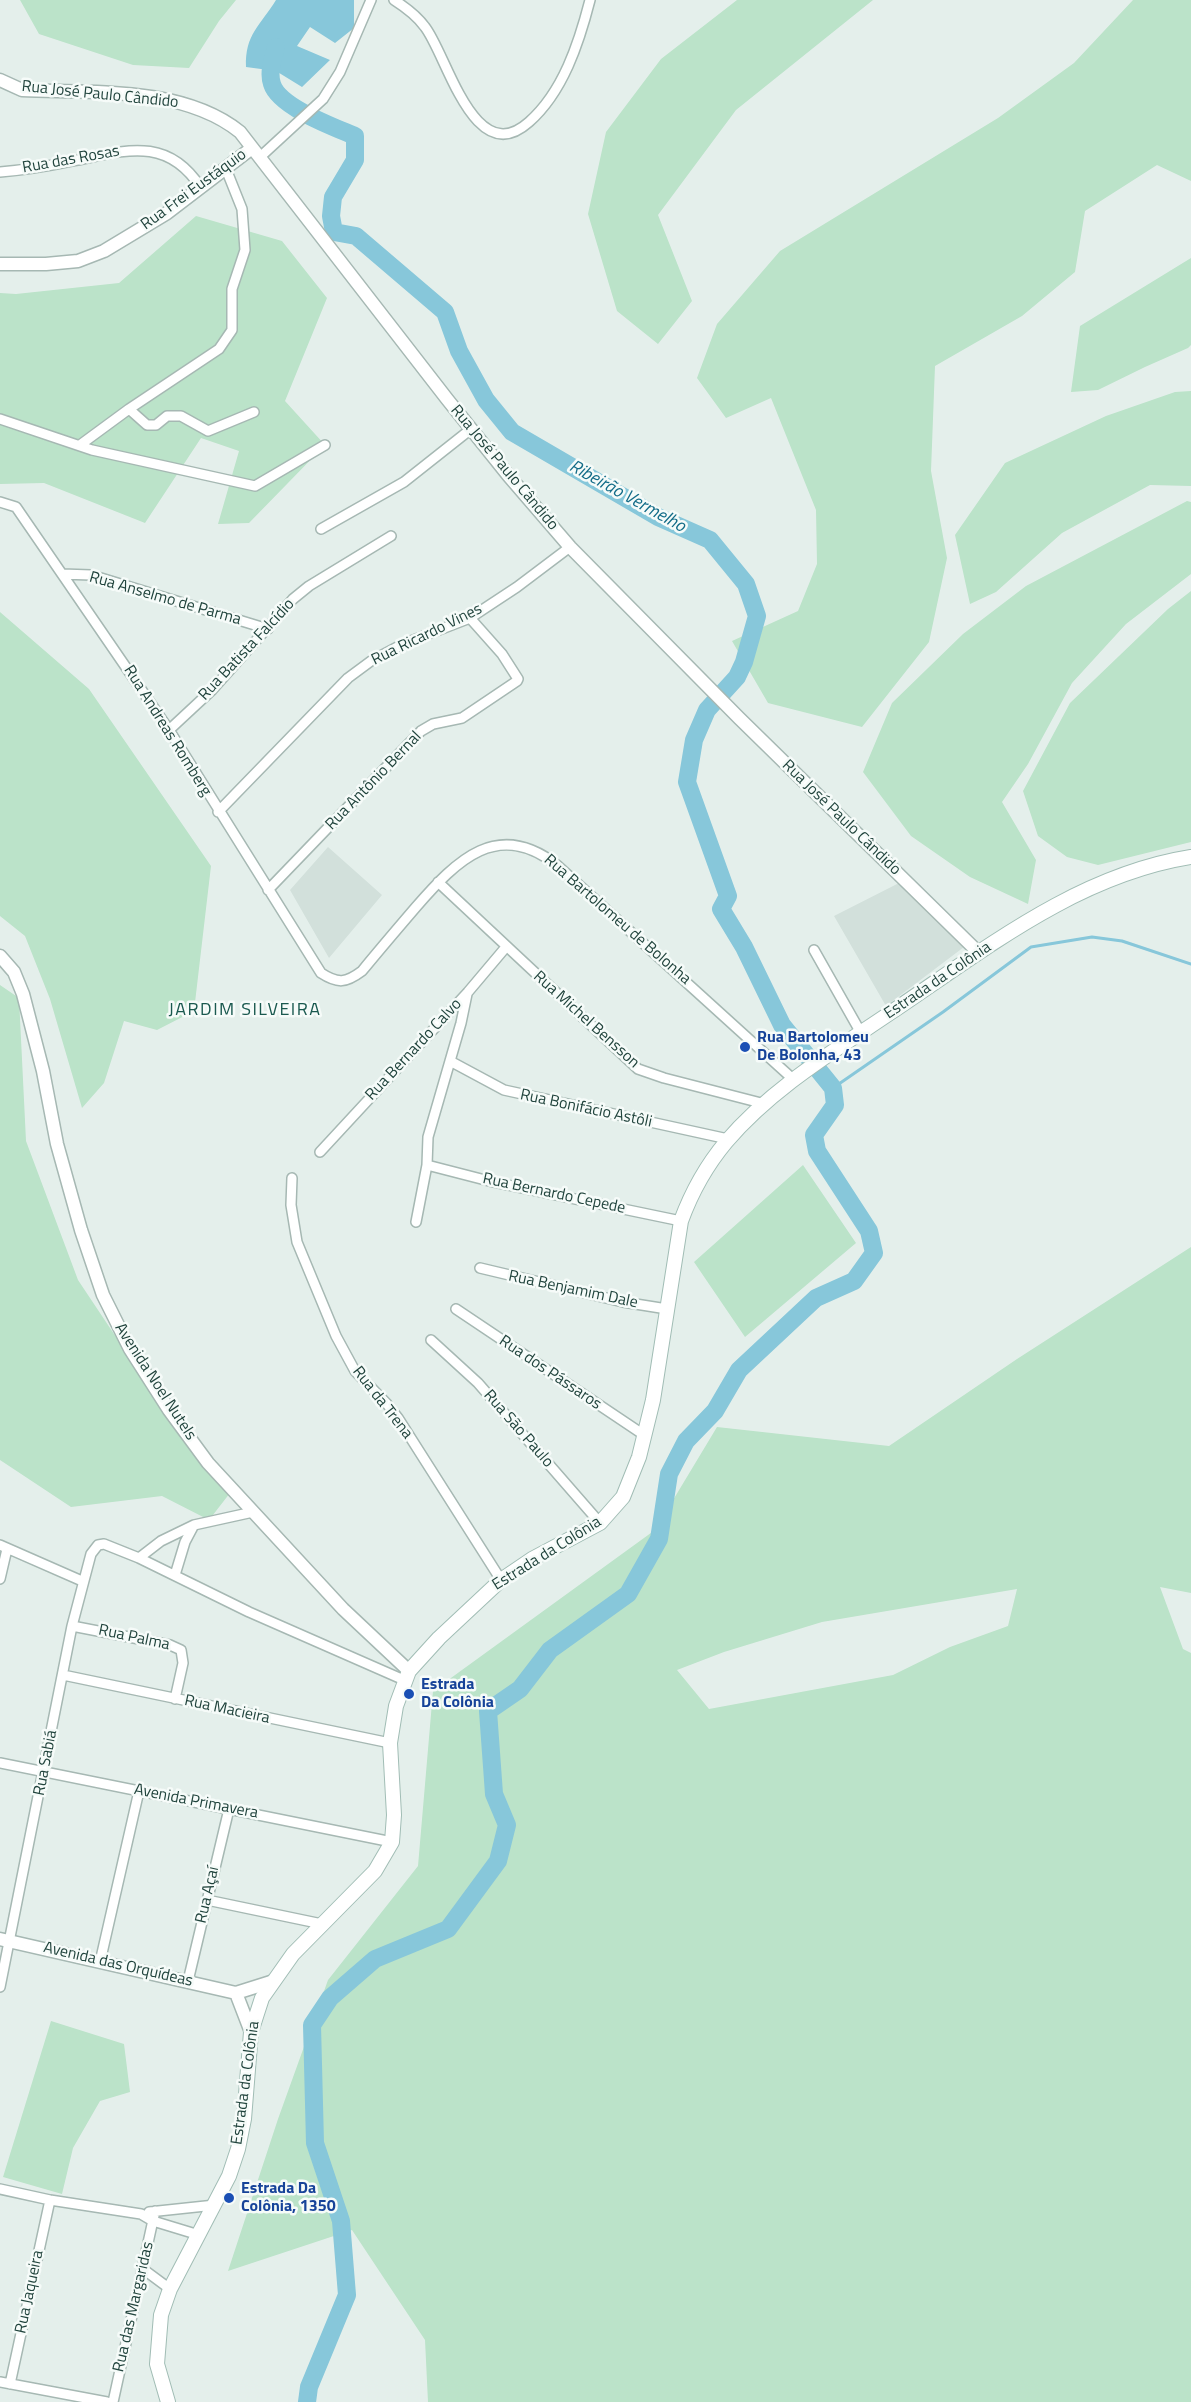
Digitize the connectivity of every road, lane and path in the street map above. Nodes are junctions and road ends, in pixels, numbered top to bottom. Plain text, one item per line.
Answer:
1 (371, 0) edge
2 (394, 0) edge
3 (590, 0) edge
4 (0, 80) edge
5 (255, 153) junction
6 (226, 170) junction
7 (0, 172) edge
8 (201, 188) junction
9 (0, 264) edge
10 (129, 410) junction
11 (254, 412) dead end
12 (0, 418) edge
13 (471, 429) junction
14 (80, 445) junction
15 (326, 445) dead end
16 (0, 502) edge
17 (321, 529) dead end
18 (391, 536) dead end
19 (570, 547) junction
20 (62, 574) junction
21 (470, 618) junction
22 (268, 629) junction
23 (169, 730) junction
24 (218, 812) junction
25 (1191, 857) edge
26 (438, 882) junction
27 (268, 890) junction
28 (506, 947) junction
29 (814, 950) dead end
30 (978, 952) junction
31 (0, 956) edge
32 (321, 973) joint
33 (468, 992) junction
34 (861, 1033) junction
35 (450, 1061) junction
36 (794, 1080) junction
37 (765, 1104) junction
38 (728, 1140) junction
39 (320, 1152) dead end
40 (427, 1165) junction
41 (292, 1178) dead end
42 (681, 1221) junction
43 (416, 1222) dead end
44 (480, 1268) dead end
45 (456, 1309) dead end
46 (667, 1309) junction
47 (431, 1340) dead end
48 (644, 1435) junction
49 (253, 1512) junction
50 (600, 1522) junction
51 (194, 1525) junction
52 (4, 1547) edge
53 (139, 1558) junction
54 (175, 1575) junction
55 (0, 1579) edge
56 (501, 1580) junction
57 (82, 1581) junction
58 (72, 1626) junction
59 (63, 1675) junction
60 (406, 1676) junction
61 (175, 1699) junction
62 (390, 1743) junction
63 (0, 1763) edge
64 (44, 1772) junction
65 (139, 1791) junction
66 (229, 1809) junction
67 (392, 1842) junction
68 (207, 1900) junction
69 (322, 1924) junction
70 (5, 1940) edge
71 (100, 1962) junction
72 (188, 1981) junction
73 (273, 1981) junction
74 (0, 1987) edge
75 (236, 1993) junction
76 (251, 2032) junction
77 (0, 2189) edge
78 (51, 2200) junction
79 (214, 2205) junction
80 (154, 2216) junction
81 (199, 2235) junction
82 (143, 2268) junction
83 (170, 2289) junction
84 (0, 2382) edge
85 (10, 2384) junction
86 (107, 2402) edge
87 (113, 2402) edge
88 (168, 2402) edge

1 - 5 street
2 - 3 street
4 - 5 street, Rua José Paulo Cândido
5 - 6 street, Rua Frei Eustáquio
5 - 13 street, Rua José Paulo Cândido
6 - 8 street, Rua Frei Eustáquio
6 - 10 street
7 - 8 street, Rua das Rosas
8 - 9 street, Rua Frei Eustáquio
10 - 11 street
10 - 14 street
12 - 14 street
13 - 17 street
13 - 19 street, Rua José Paulo Cândido
14 - 15 street
16 - 20 street, Rua Andreas Romberg
18 - 22 street, Rua Batista Falcídio
19 - 21 street, Rua Ricardo Vines
19 - 30 street, Rua José Paulo Cândido
20 - 22 street, Rua Anselmo de Parma
20 - 23 street, Rua Andreas Romberg
21 - 24 street, Rua Ricardo Vines
21 - 27 street, Rua Antônio Bernal
22 - 23 street, Rua Batista Falcídio
23 - 24 street, Rua Andreas Romberg
24 - 27 street, Rua Andreas Romberg
25 - 30 main road, Estrada da Colônia
26 - 28 street, Rua Michel Bensson
26 - 32 street, Rua Bartolomeu de Bolonha
26 - 36 street, Rua Bartolomeu de Bolonha
27 - 32 street, Rua Andreas Romberg
28 - 33 street, Rua Bernardo Calvo
28 - 37 street, Rua Michel Bensson
29 - 34 street
30 - 34 main road, Estrada da Colônia
31 - 49 street, Avenida Noel Nutels
33 - 35 street
33 - 39 street, Rua Bernardo Calvo
34 - 36 main road, Estrada da Colônia
35 - 38 street, Rua Bonifácio Astôli
35 - 40 street
36 - 37 main road, Estrada da Colônia
37 - 38 main road, Estrada da Colônia
38 - 42 main road, Estrada da Colônia
40 - 42 street, Rua Bernardo Cepede
40 - 43 street
41 - 56 street, Rua da Trena
42 - 46 main road, Estrada da Colônia
44 - 46 street, Rua Benjamim Dale
45 - 48 street, Rua dos Pássaros
46 - 48 main road, Estrada da Colônia
47 - 50 street, Rua São Paulo
48 - 50 main road, Estrada da Colônia
49 - 51 street
49 - 60 street, Avenida Noel Nutels
50 - 56 main road, Estrada da Colônia
51 - 53 street
51 - 54 street
52 - 55 street
52 - 57 street
53 - 54 street
53 - 57 street, Rua Sabiá
54 - 60 street
56 - 60 main road, Estrada da Colônia
57 - 58 street, Rua Sabiá
58 - 59 street, Rua Sabiá
58 - 61 street, Rua Palma
59 - 61 street, Rua Macieira
59 - 64 street, Rua Sabiá
60 - 62 main road, Estrada da Colônia
61 - 62 street, Rua Macieira
62 - 67 main road, Estrada da Colônia
63 - 64 street, Avenida Primavera
64 - 65 street, Avenida Primavera
64 - 70 street, Rua Sabiá
65 - 66 street, Avenida Primavera
65 - 71 street
66 - 67 street, Avenida Primavera
66 - 68 street, Rua Açaí
67 - 69 main road, Estrada da Colônia
68 - 69 street
68 - 72 street, Rua Açaí
69 - 73 main road, Estrada da Colônia
70 - 71 street, Avenida das Orquídeas
70 - 74 street, Rua Sabiá
71 - 72 street, Avenida das Orquídeas
72 - 75 street, Avenida das Orquídeas
73 - 75 street
73 - 76 main road, Estrada da Colônia
75 - 76 street
76 - 79 main road, Estrada da Colônia
77 - 78 street
78 - 80 street
78 - 85 street, Rua Jaqueira
79 - 80 street
79 - 81 main road, Estrada da Colônia
80 - 81 street
80 - 82 street, Rua das Margaridas
81 - 83 main road, Estrada da Colônia
82 - 83 street
82 - 87 street, Rua das Margaridas
83 - 88 main road, Estrada da Colônia
84 - 85 street
85 - 86 street

